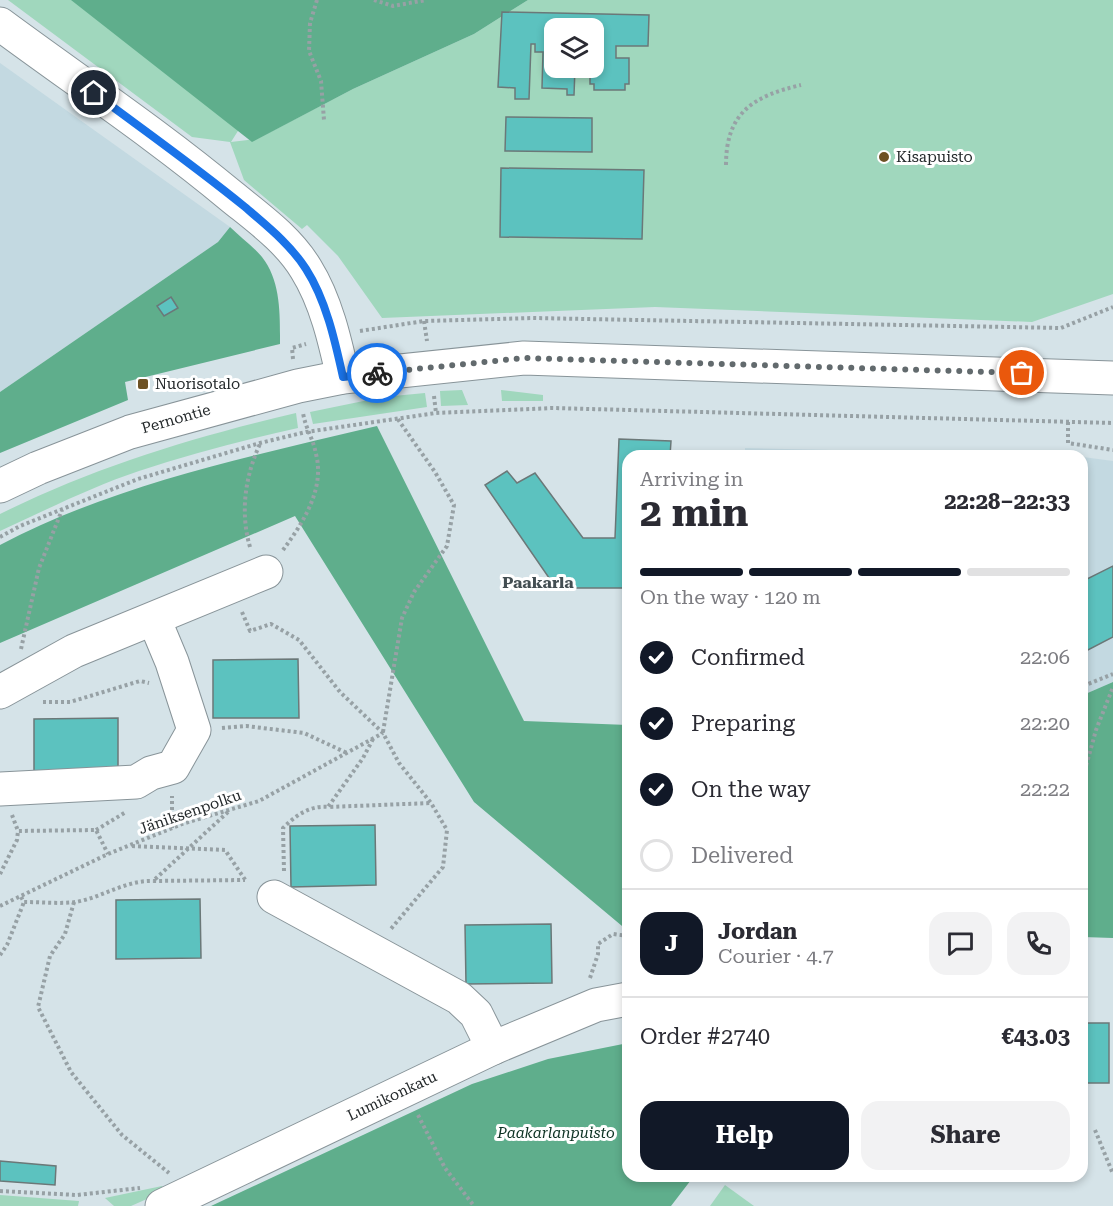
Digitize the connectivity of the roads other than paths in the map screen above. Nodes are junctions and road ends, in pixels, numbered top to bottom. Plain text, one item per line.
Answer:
1 (0, 24) edge
2 (343, 377) junction
3 (1113, 378) edge
4 (0, 486) edge
5 (252, 578) road end
6 (154, 619) junction
7 (9, 688) edge
8 (1, 786) edge
9 (280, 901) road end
10 (622, 1000) edge
11 (493, 1048) junction
12 (173, 1200) edge

1 - 2 street
2 - 3 street, Pernontie
2 - 4 street, Pernontie
5 - 6 street
6 - 7 street
6 - 8 street
9 - 11 street
10 - 11 street, Lumikonkatu
11 - 12 street, Lumikonkatu

